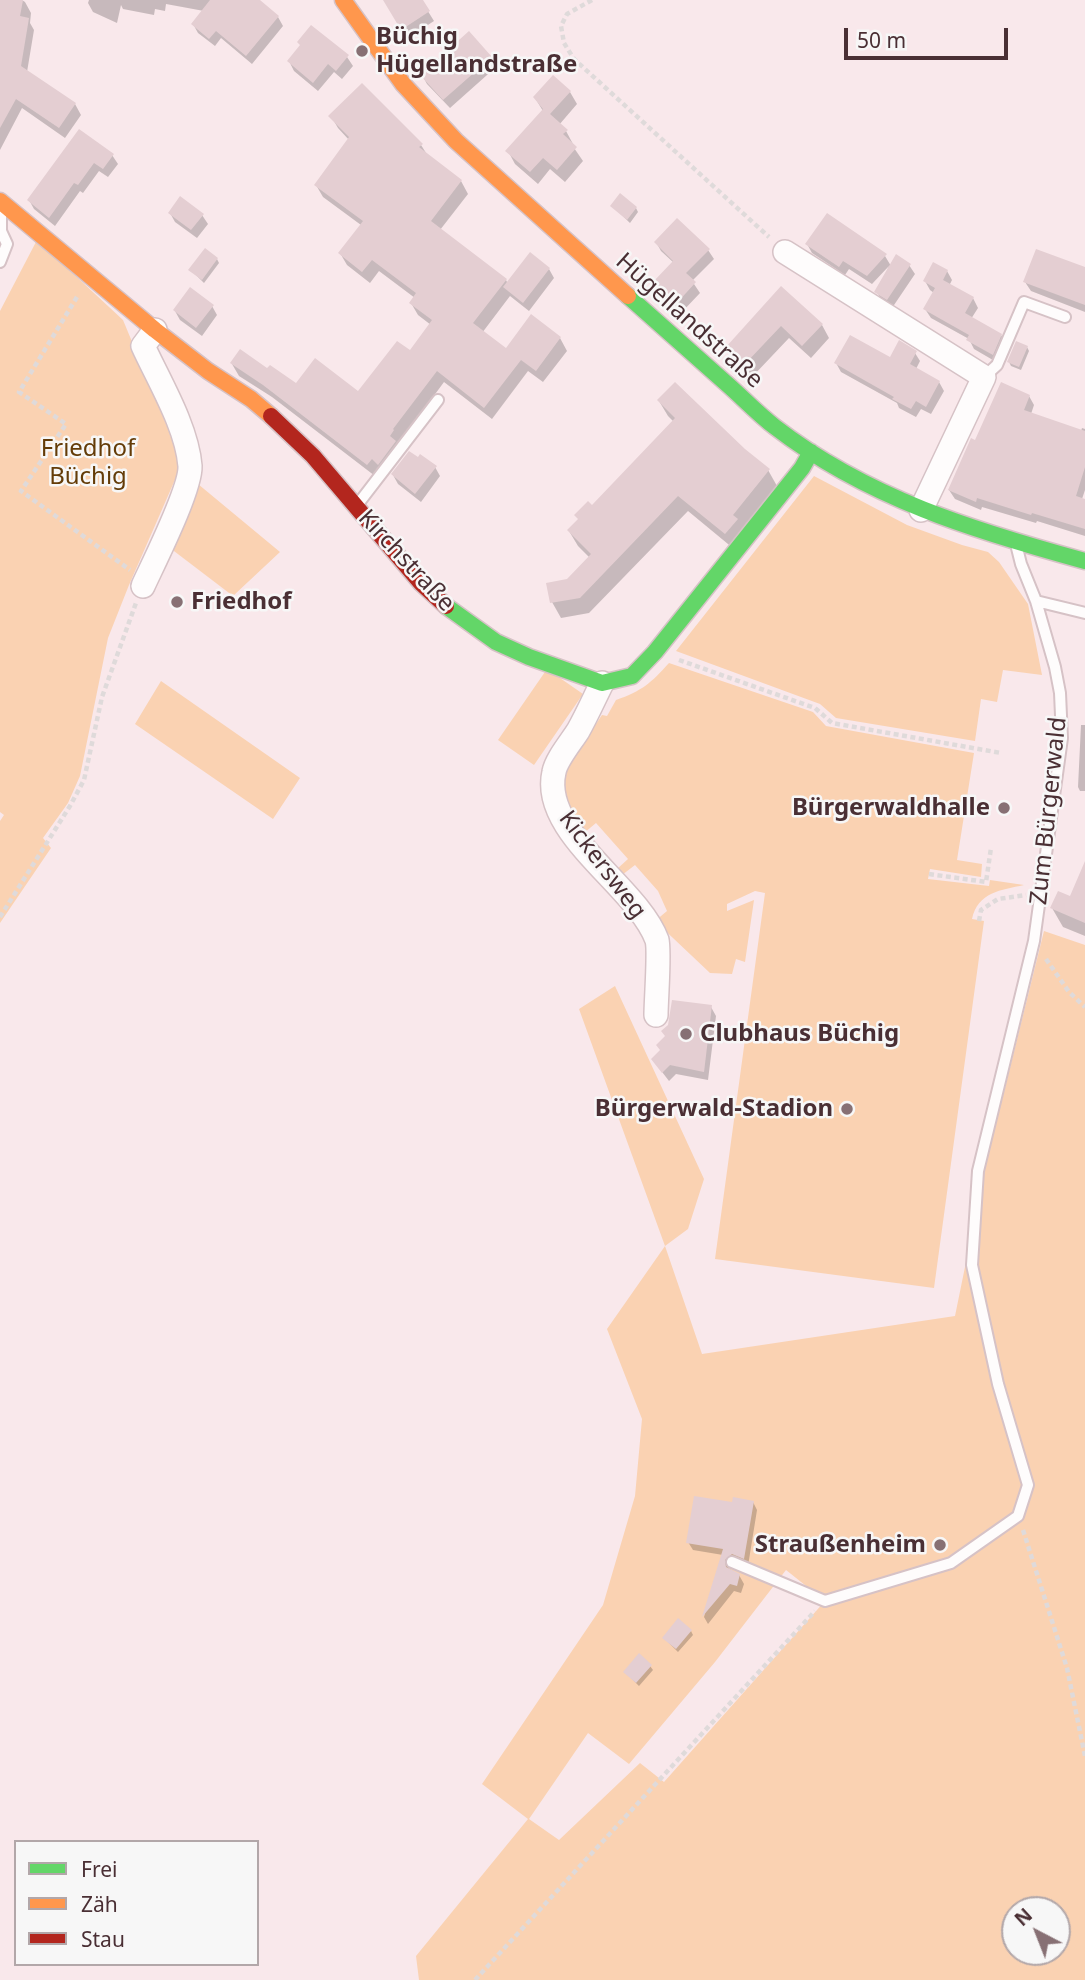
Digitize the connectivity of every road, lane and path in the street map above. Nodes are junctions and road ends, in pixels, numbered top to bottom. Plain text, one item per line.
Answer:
1 (343, 0) edge
2 (592, 0) edge
3 (0, 201) edge
4 (785, 252) joint
5 (0, 262) edge
6 (90, 275) junction
7 (1065, 317) dead end
8 (155, 330) junction
9 (984, 377) junction
10 (438, 400) dead end
11 (810, 452) junction
12 (356, 506) junction
13 (921, 510) junction
14 (1016, 542) junction
15 (1085, 561) edge
16 (144, 583) junction
17 (1036, 601) junction
18 (1085, 613) edge
19 (655, 652) junction
20 (602, 683) junction
21 (1001, 753) dead end
22 (991, 848) dead end
23 (929, 874) dead end
24 (1041, 897) junction
25 (0, 917) edge
26 (979, 921) dead end
27 (1034, 941) junction
28 (1085, 1007) edge
29 (656, 1015) dead end
30 (1018, 1516) junction
31 (732, 1562) dead end
32 (825, 1601) junction
33 (1085, 1756) edge
34 (475, 1980) edge

1 - 11 street, Hügellandstraße
2 - 4 path
3 - 5 lane
3 - 6 street, Kirchstraße
4 - 9 street
6 - 8 street, Kirchstraße
6 - 16 path
7 - 9 lane
8 - 12 street, Kirchstraße
8 - 16 street
9 - 13 street
10 - 12 lane
11 - 13 street, Hügellandstraße
11 - 19 street
12 - 20 street, Kirchstraße
13 - 14 street, Hügellandstraße
14 - 15 street, Hügellandstraße
14 - 17 lane, Zum Bürgerwald
16 - 25 path
17 - 18 lane
17 - 24 lane, Zum Bürgerwald
19 - 20 street
19 - 21 path
20 - 29 street, Kickersweg
22 - 23 path
24 - 26 path
24 - 27 lane, Zum Bürgerwald
27 - 28 path
27 - 30 lane, Zum Bürgerwald
30 - 32 lane
30 - 33 path
31 - 32 lane
32 - 34 path

